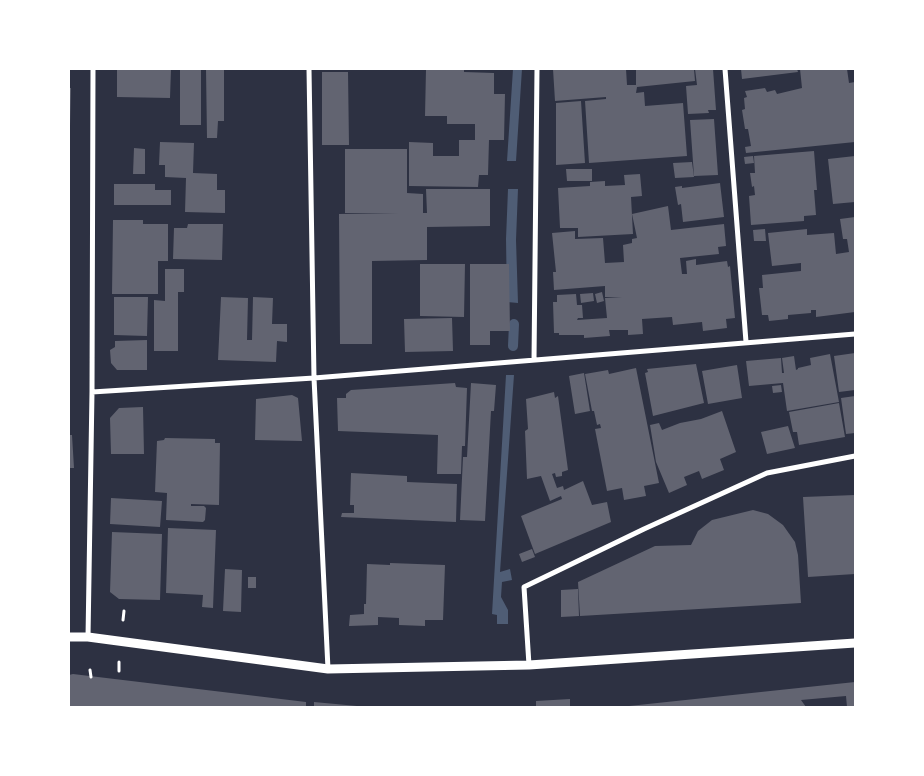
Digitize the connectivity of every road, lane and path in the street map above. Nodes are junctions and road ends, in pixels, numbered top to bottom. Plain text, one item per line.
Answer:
1 (93, 69) edge
2 (309, 69) edge
3 (536, 69) edge
4 (725, 69) edge
5 (855, 334) edge
6 (746, 342) junction
7 (534, 360) junction
8 (314, 378) junction
9 (92, 392) junction
10 (855, 456) edge
11 (69, 637) edge
12 (88, 637) junction
13 (855, 644) edge
14 (529, 664) junction
15 (328, 668) junction
16 (90, 670) dead end
17 (91, 677) dead end

1 - 9 street
2 - 8 street
3 - 7 street
4 - 6 street
5 - 6 street
6 - 7 street
7 - 8 street
8 - 9 street
8 - 15 street
9 - 12 street
10 - 14 street
11 - 12 street
12 - 15 street
13 - 14 street
14 - 15 street
16 - 17 path

